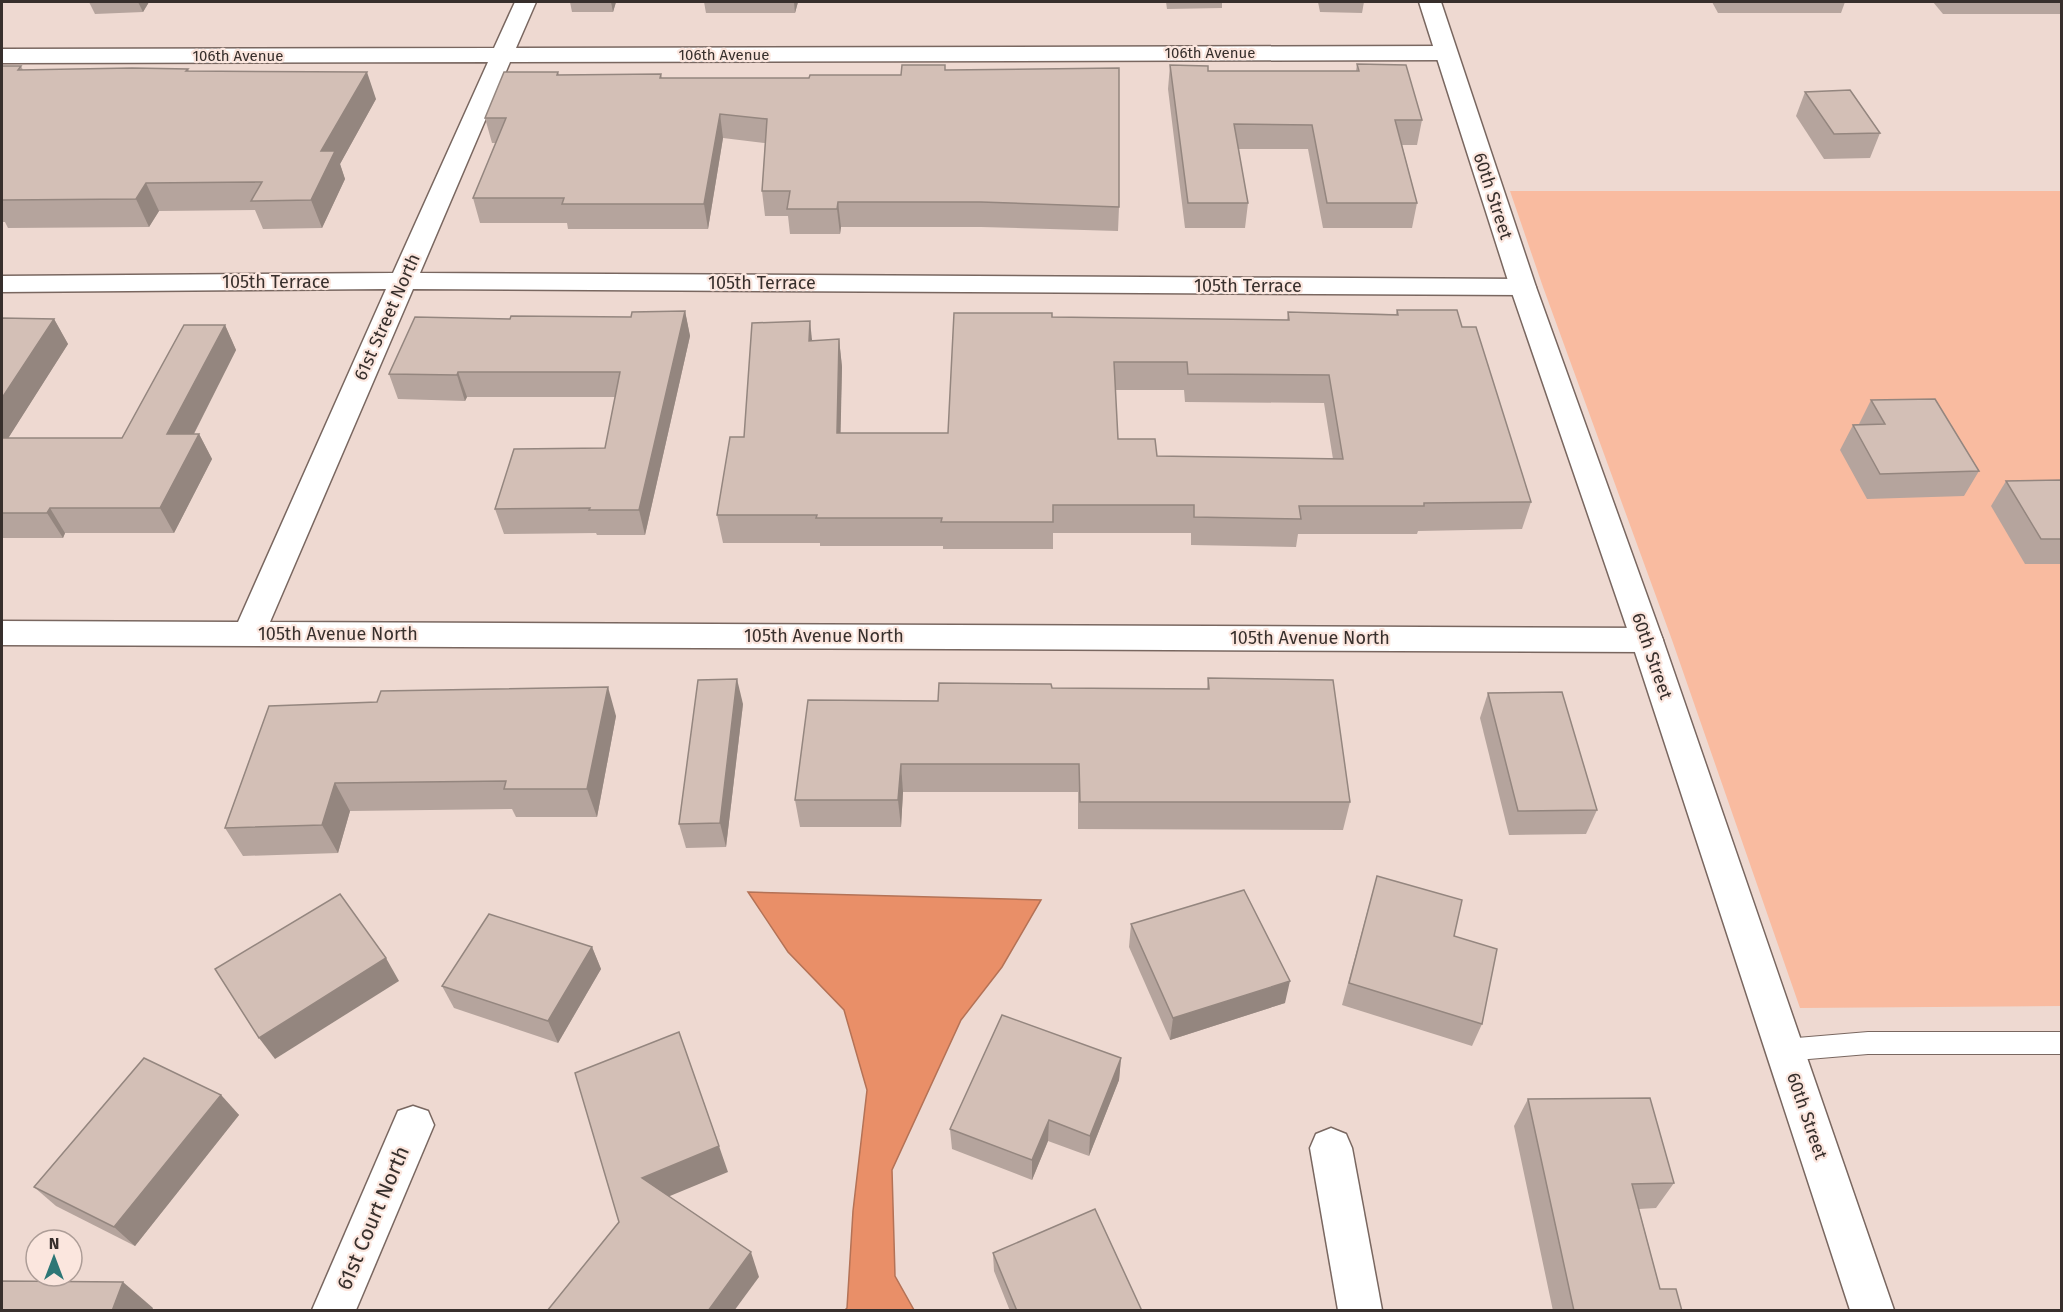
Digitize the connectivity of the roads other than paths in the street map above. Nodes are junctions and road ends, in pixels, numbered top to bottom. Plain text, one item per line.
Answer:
1 (525, 2) edge
2 (1430, 2) edge
3 (1446, 53) junction
4 (2, 56) edge
5 (503, 56) junction
6 (402, 281) junction
7 (2, 285) edge
8 (1523, 287) junction
9 (2, 633) edge
10 (249, 633) junction
11 (1647, 640) junction
12 (2061, 1043) edge
13 (1785, 1050) junction
14 (413, 1125) dead end
15 (1331, 1148) dead end
16 (334, 1311) edge
17 (1360, 1311) edge
18 (1872, 1311) edge

1 - 5 street, 61st Street North
2 - 3 street, 60th Street
3 - 5 street, 106th Avenue
3 - 8 street, 60th Street
4 - 5 street, 106th Avenue
5 - 6 street, 61st Street North
6 - 7 street, 105th Terrace
6 - 8 street, 105th Terrace
6 - 10 street, 61st Street North
8 - 11 street, 60th Street
9 - 10 street, 105th Avenue North
10 - 11 street, 105th Avenue North
11 - 13 street, 60th Street
12 - 13 lane
13 - 18 street, 60th Street
14 - 16 street, 61st Court North
15 - 17 street

